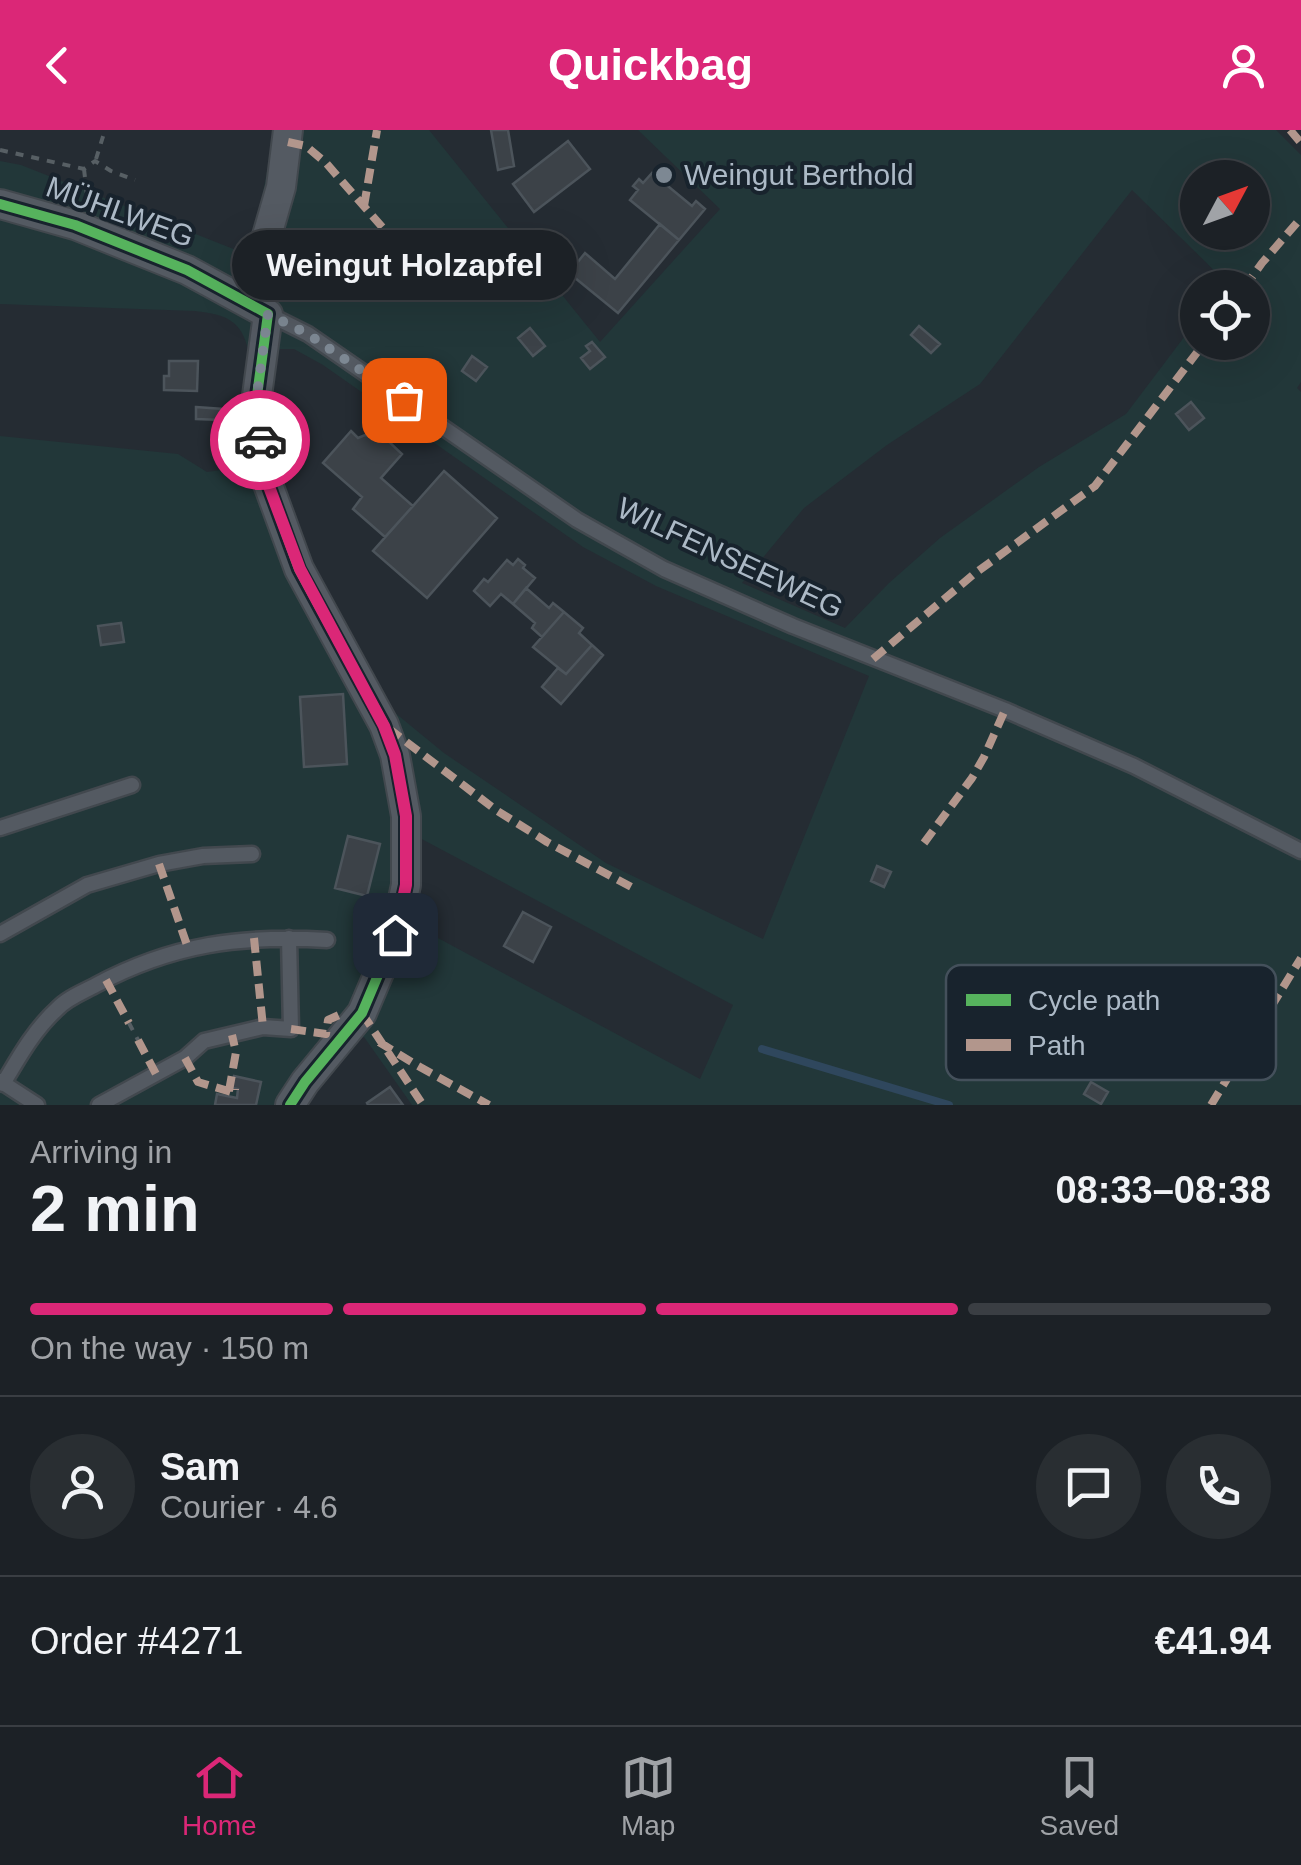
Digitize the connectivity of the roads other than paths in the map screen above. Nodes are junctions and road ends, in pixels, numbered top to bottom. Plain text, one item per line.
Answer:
1 (288, 130) edge
2 (0, 204) edge
3 (258, 308) junction
4 (132, 785) dead end
5 (0, 828) edge
6 (1301, 851) edge
7 (252, 854) dead end
8 (0, 934) edge
9 (290, 938) junction
10 (327, 940) dead end
11 (2, 1082) edge
12 (37, 1105) edge
13 (99, 1105) edge
14 (290, 1105) edge

1 - 3 street
2 - 3 street, MÜHLWEG
3 - 6 lane, WILFENSEEWEG
3 - 14 street
4 - 5 lane
7 - 8 lane
9 - 10 lane
9 - 11 lane
9 - 13 lane
11 - 12 lane

